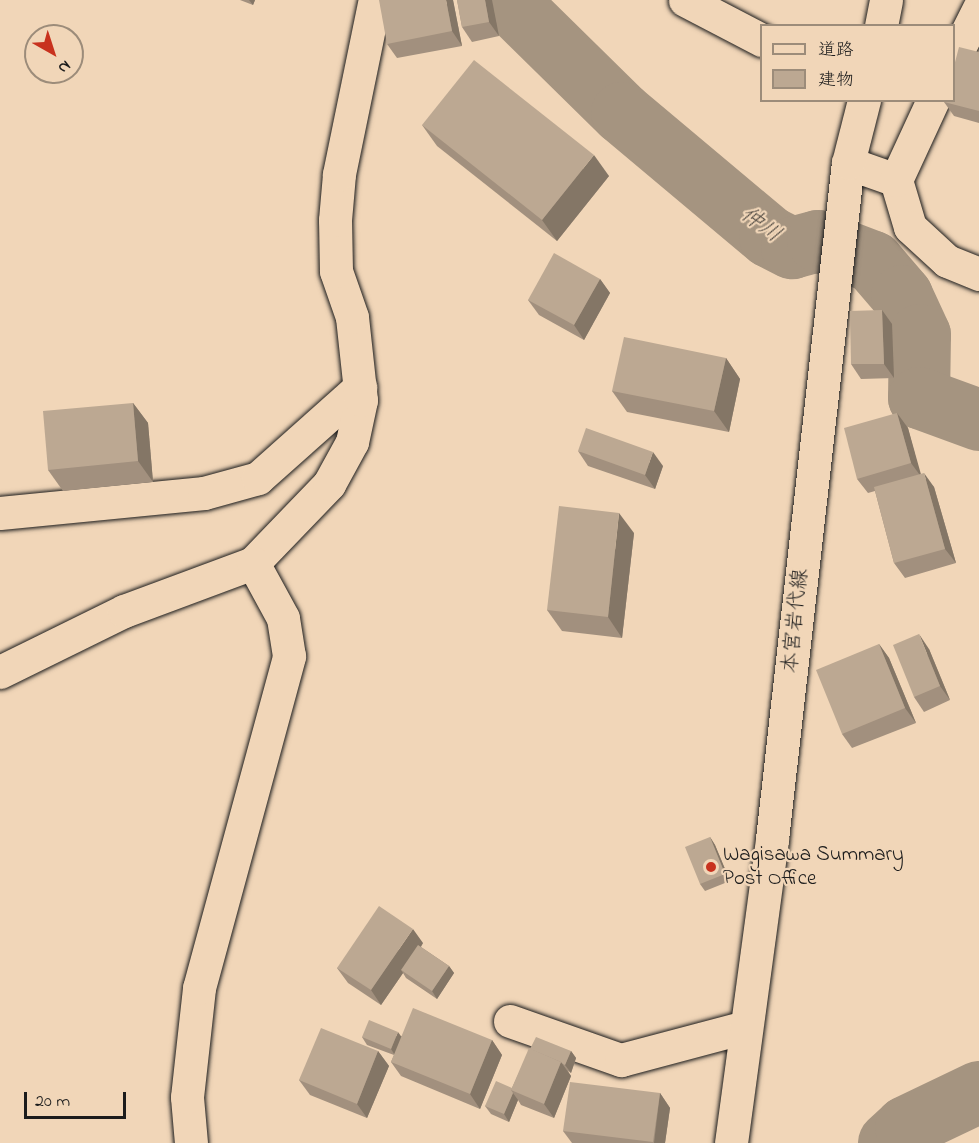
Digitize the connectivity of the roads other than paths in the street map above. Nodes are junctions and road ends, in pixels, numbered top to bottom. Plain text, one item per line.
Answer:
1 (685, 0) edge
2 (886, 0) edge
3 (374, 3) dead end
4 (717, 7) edge
5 (979, 8) edge
6 (881, 24) edge
7 (760, 39) edge
8 (955, 55) edge
9 (864, 102) edge
10 (932, 102) edge
11 (848, 163) junction
12 (896, 180) junction
13 (979, 274) edge
14 (360, 387) junction
15 (0, 513) edge
16 (253, 563) junction
17 (0, 672) edge
18 (510, 1021) dead end
19 (745, 1027) junction
20 (191, 1143) edge
21 (731, 1143) edge

1 - 4 street
2 - 6 street
3 - 14 street
4 - 7 street
5 - 8 street
9 - 11 street, 本宮岩代線
10 - 12 street
11 - 12 street
11 - 19 street, 本宮岩代線
12 - 13 street
14 - 15 street
14 - 16 street
16 - 17 street
16 - 20 street
18 - 19 street
19 - 21 street, 本宮岩代線

